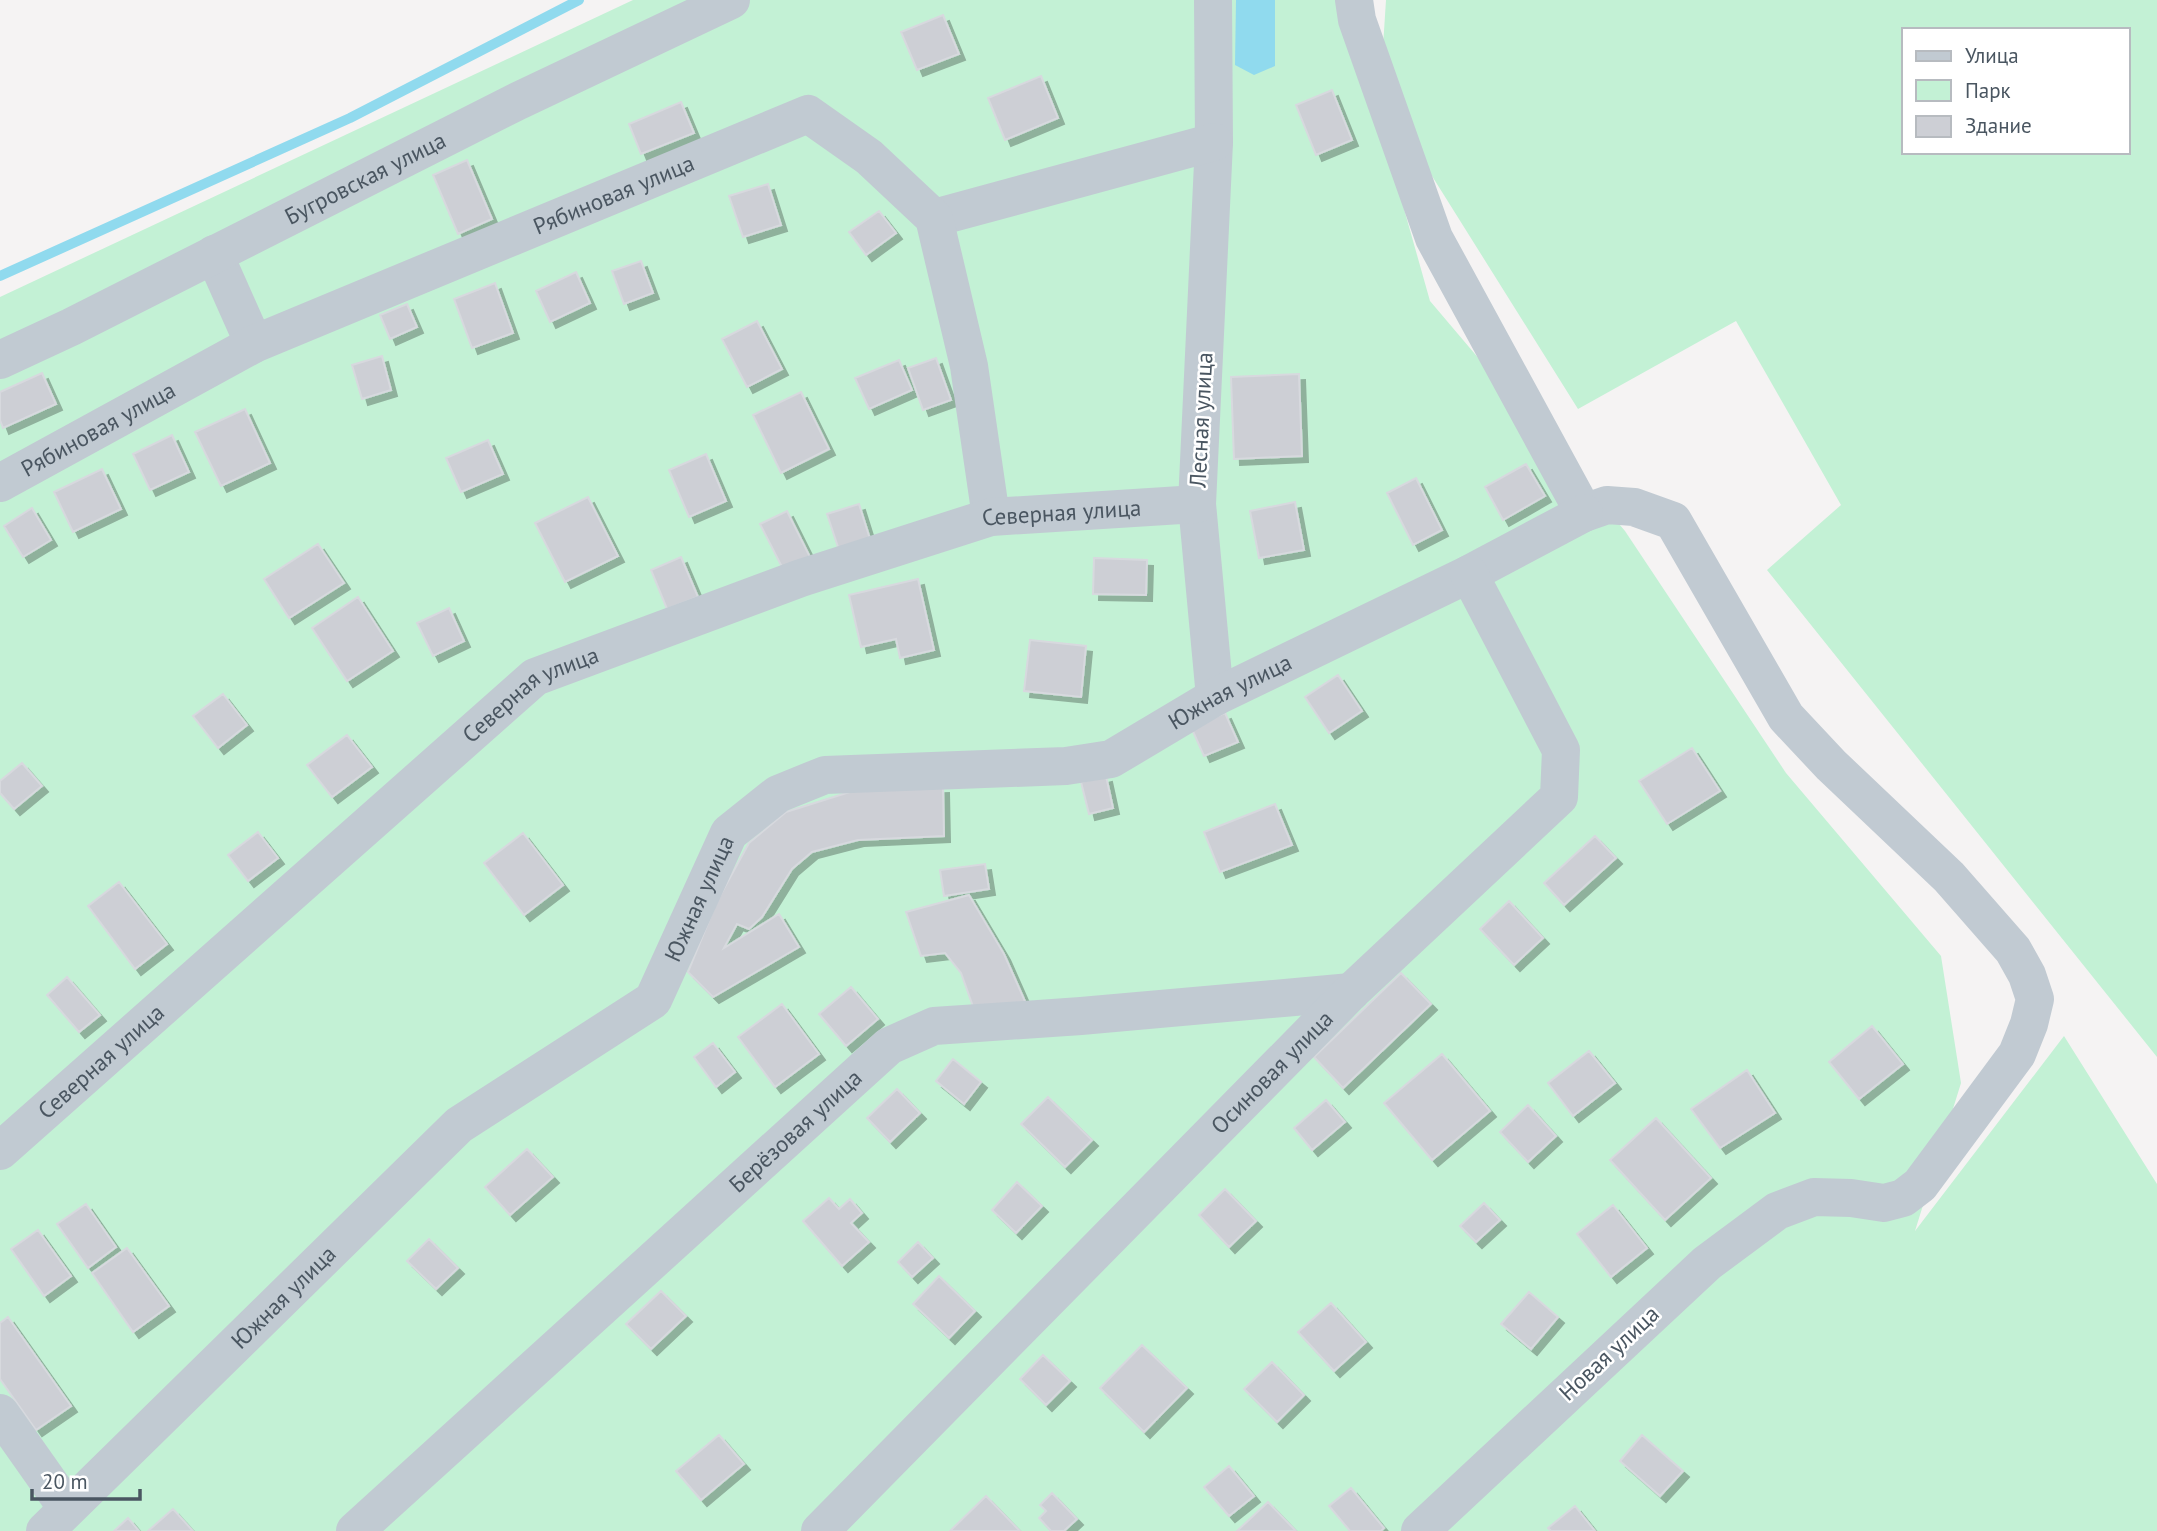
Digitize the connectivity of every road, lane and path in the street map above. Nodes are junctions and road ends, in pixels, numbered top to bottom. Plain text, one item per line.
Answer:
1 (731, 0) edge
2 (1213, 0) edge
3 (1354, 0) edge
4 (1214, 142) junction
5 (934, 218) junction
6 (214, 254) junction
7 (254, 344) junction
8 (0, 360) edge
9 (0, 483) edge
10 (1197, 505) junction
11 (1584, 513) junction
12 (991, 517) junction
13 (1469, 574) junction
14 (1215, 697) junction
15 (1351, 992) junction
16 (0, 1151) edge
17 (0, 1413) edge
18 (56, 1519) edge
19 (355, 1531) edge
20 (820, 1531) edge
21 (1420, 1531) edge

1 - 6 street, Бугровская улица
2 - 4 street, Лесная улица
3 - 11 street
4 - 5 street
4 - 10 street, Лесная улица
5 - 7 street, Рябиновая улица
5 - 12 street
6 - 7 street
6 - 8 street, Бугровская улица
7 - 9 street, Рябиновая улица
10 - 12 street, Северная улица
10 - 14 street, Лесная улица
11 - 13 street, Южная улица
11 - 21 street, Новая улица
12 - 16 street, Северная улица
13 - 14 street, Южная улица
13 - 15 street, Осиновая улица
14 - 18 street, Южная улица
15 - 19 street, Берёзовая улица
15 - 20 street, Осиновая улица
17 - 18 street

